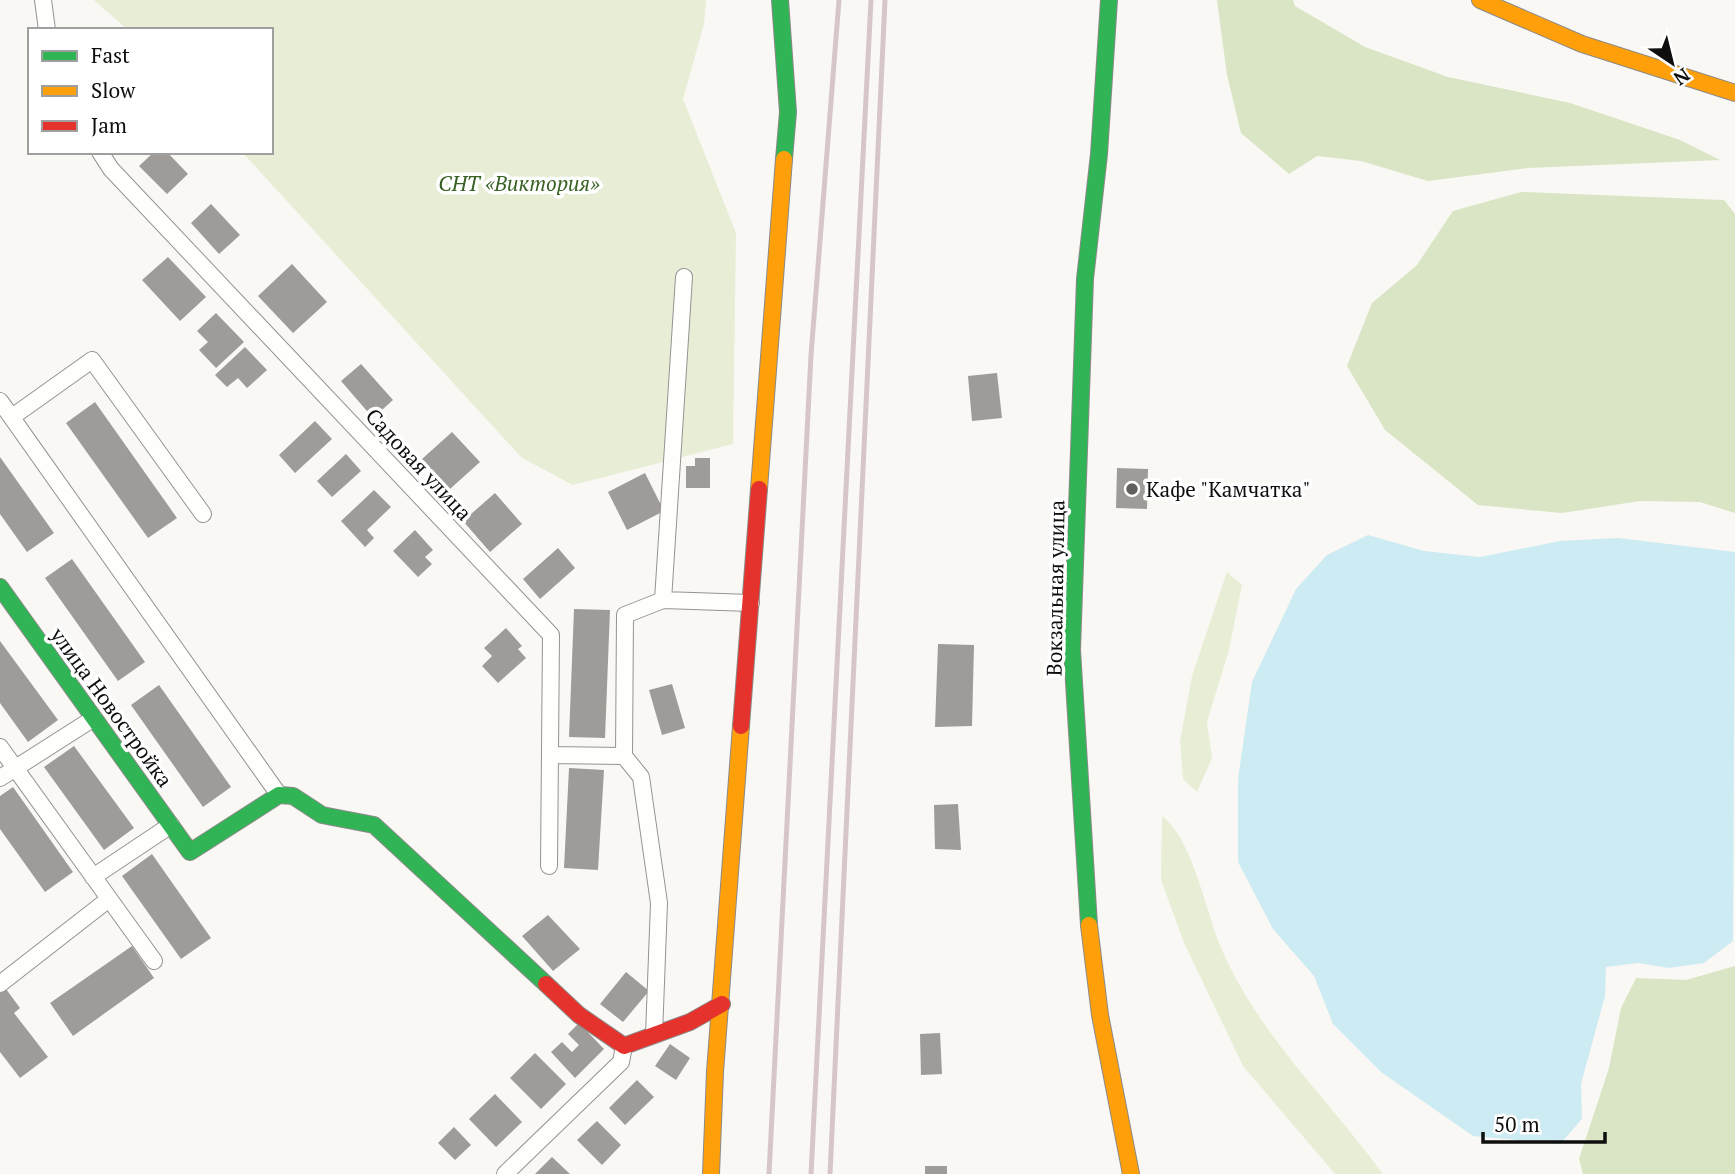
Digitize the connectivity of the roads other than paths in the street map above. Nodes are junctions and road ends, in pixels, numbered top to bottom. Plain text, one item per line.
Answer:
1 (43, 0) edge
2 (780, 0) edge
3 (1109, 0) edge
4 (1480, 0) edge
5 (47, 28) edge
6 (1735, 93) edge
7 (101, 154) edge
8 (684, 276) dead end
9 (0, 401) edge
10 (12, 417) junction
11 (203, 514) dead end
12 (0, 587) edge
13 (663, 600) junction
14 (751, 603) junction
15 (94, 718) junction
16 (0, 747) edge
17 (550, 755) junction
18 (624, 756) junction
19 (17, 770) junction
20 (0, 778) edge
21 (279, 795) junction
22 (171, 825) junction
23 (549, 866) dead end
24 (93, 877) junction
25 (109, 899) junction
26 (154, 961) dead end
27 (0, 984) edge
28 (722, 1004) junction
29 (654, 1035) junction
30 (624, 1046) junction
31 (505, 1174) edge
32 (711, 1174) edge
33 (1131, 1174) edge

1 - 5 street
2 - 14 street
3 - 33 street, Вокзальная улица
4 - 6 street
7 - 17 street, Садовая улица
8 - 13 street
9 - 10 street
10 - 11 street
10 - 21 street
12 - 15 street, улица Новостройка
13 - 14 street
13 - 18 street
14 - 28 street
15 - 19 street
15 - 22 street, улица Новостройка
16 - 19 street
17 - 18 street
17 - 23 street, Садовая улица
18 - 29 street
19 - 20 street
19 - 24 street
21 - 22 street, улица Новостройка
21 - 30 street
22 - 24 street
24 - 25 street
25 - 26 street
25 - 27 street
28 - 29 street
28 - 32 street
29 - 30 street
30 - 31 street

